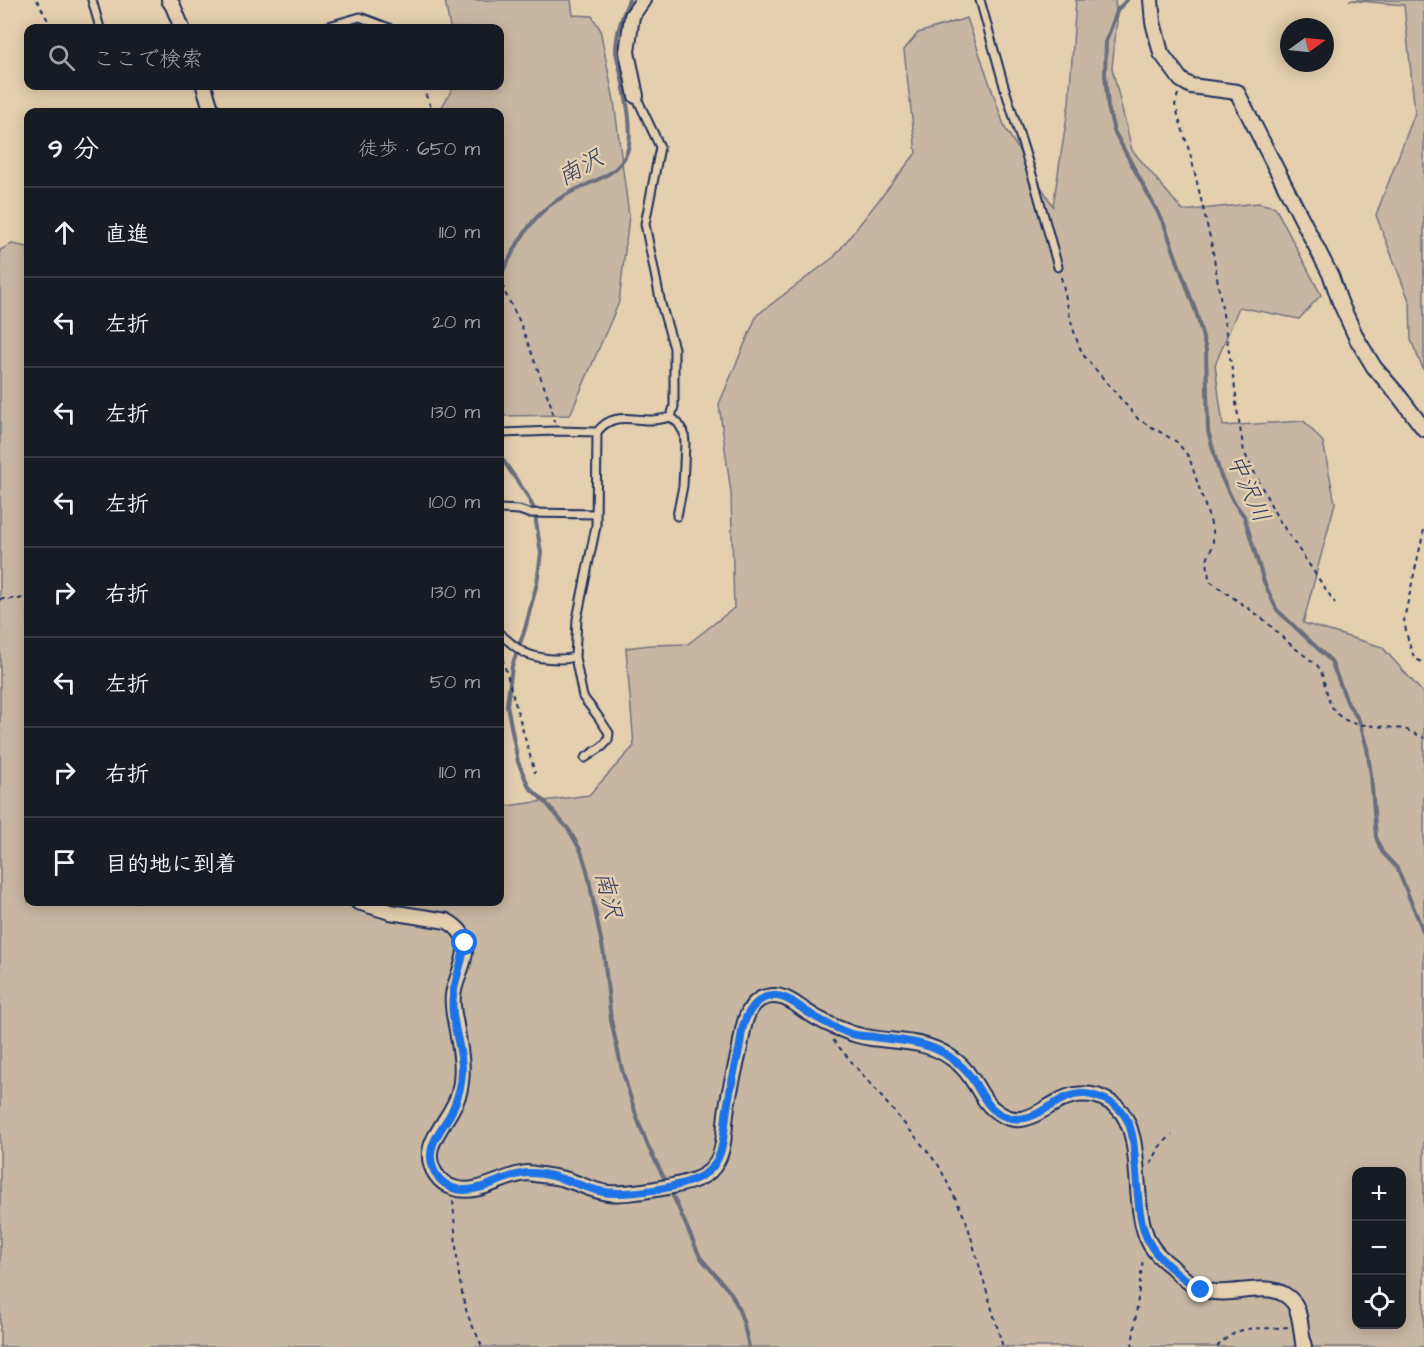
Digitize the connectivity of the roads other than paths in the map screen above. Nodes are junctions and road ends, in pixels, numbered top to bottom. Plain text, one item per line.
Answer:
1 (92, 0) edge
2 (169, 0) edge
3 (644, 0) edge
4 (980, 0) edge
5 (1152, 0) edge
6 (99, 24) edge
7 (180, 24) edge
8 (336, 24) edge
9 (378, 24) edge
10 (205, 90) edge
11 (636, 96) joint
12 (211, 108) edge
13 (1058, 267) road end
14 (671, 417) junction
15 (1424, 429) edge
16 (597, 432) junction
17 (504, 433) edge
18 (504, 509) edge
19 (596, 514) junction
20 (676, 516) dead end
21 (504, 637) edge
22 (575, 657) junction
23 (585, 758) dead end
24 (370, 906) edge
25 (1304, 1347) edge

1 - 6 lane
2 - 7 street
3 - 11 street
4 - 13 lane
5 - 15 street
8 - 9 lane
10 - 12 street
11 - 14 lane
14 - 16 lane
14 - 20 lane
16 - 17 lane
16 - 19 lane
18 - 19 lane
19 - 22 lane
21 - 22 lane
22 - 23 lane
24 - 25 street

